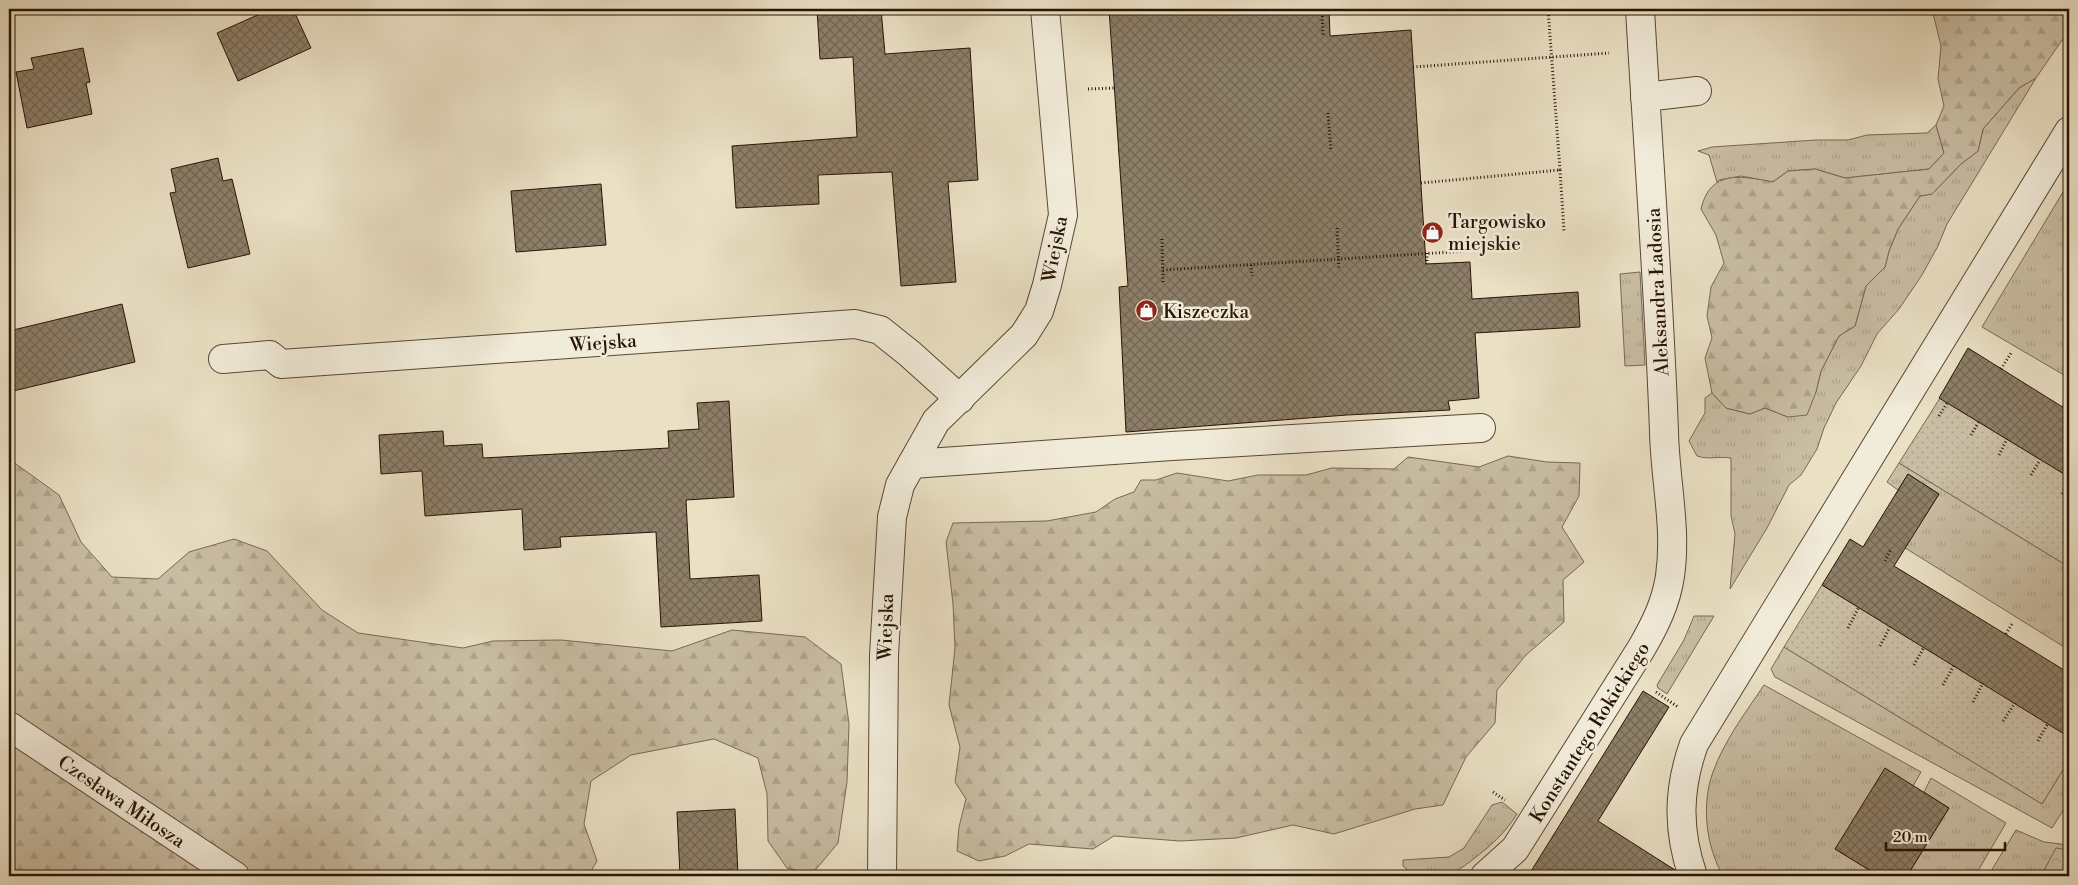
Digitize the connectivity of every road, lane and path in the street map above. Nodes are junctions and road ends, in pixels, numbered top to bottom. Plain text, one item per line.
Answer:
1 (1045, 9) edge
2 (1322, 9) edge
3 (1548, 9) edge
4 (1640, 9) edge
5 (1323, 36) dead end
6 (1594, 54) dead end
7 (1551, 56) junction
8 (1412, 68) dead end
9 (1115, 88) dead end
10 (1085, 90) dead end
11 (1696, 91) dead end
12 (1645, 97) junction
13 (1328, 113) dead end
14 (2069, 131) edge
15 (1331, 151) dead end
16 (1560, 170) junction
17 (1421, 183) dead end
18 (1337, 228) dead end
19 (1564, 231) dead end
20 (1162, 239) dead end
21 (1468, 251) dead end
22 (1427, 254) junction
23 (1338, 259) junction
24 (1427, 264) dead end
25 (1251, 265) junction
26 (1163, 270) junction
27 (1339, 270) dead end
28 (1252, 276) dead end
29 (1163, 282) dead end
30 (2011, 353) dead end
31 (223, 360) dead end
32 (2001, 369) dead end
33 (2069, 396) edge
34 (960, 399) junction
35 (1947, 403) dead end
36 (2063, 407) dead end
37 (1939, 416) dead end
38 (1979, 421) dead end
39 (1481, 428) dead end
40 (1971, 435) dead end
41 (2007, 439) dead end
42 (1999, 455) dead end
43 (2040, 460) dead end
44 (912, 464) junction
45 (2031, 475) dead end
46 (2069, 480) edge
47 (2062, 494) dead end
48 (1891, 549) dead end
49 (1885, 561) dead end
50 (1670, 575) joint
51 (1859, 607) dead end
52 (2012, 624) dead end
53 (1890, 627) dead end
54 (1848, 628) dead end
55 (2006, 634) dead end
56 (1880, 646) dead end
57 (1924, 647) dead end
58 (1914, 665) dead end
59 (1954, 665) dead end
60 (1983, 683) dead end
61 (1943, 685) dead end
62 (1974, 702) dead end
63 (2015, 703) dead end
64 (2004, 721) dead end
65 (2048, 722) dead end
66 (9, 726) edge
67 (2038, 741) dead end
68 (235, 876) edge
69 (882, 876) edge
70 (1485, 876) edge
71 (1693, 876) edge

1 - 34 street, Wiejska
2 - 5 path
3 - 7 path
4 - 12 street, Aleksandra Ładosia
6 - 7 path
7 - 8 path
7 - 16 path
9 - 10 path
11 - 12 street
12 - 50 street, Aleksandra Ładosia
13 - 15 path
14 - 71 street
16 - 17 path
16 - 19 path
18 - 23 path
20 - 26 path
21 - 22 path
22 - 23 path
22 - 24 path
23 - 25 path
23 - 27 path
25 - 26 path
25 - 28 path
26 - 29 path
30 - 32 path
31 - 34 street, Wiejska
33 - 36 path
34 - 44 street, Wiejska
35 - 37 path
38 - 40 path
39 - 44 street
41 - 42 path
43 - 45 path
44 - 69 street, Wiejska
46 - 47 path
48 - 49 path
50 - 70 street, Konstantego Rokickiego
51 - 54 path
52 - 55 path
53 - 56 path
57 - 58 path
59 - 61 path
60 - 62 path
63 - 64 path
65 - 67 path
66 - 68 street, Czesława Miłosza

